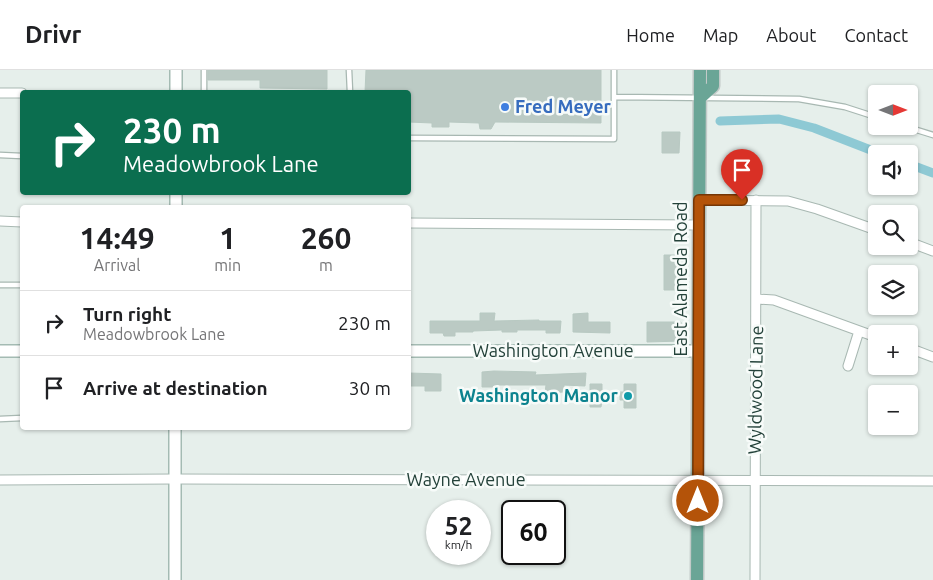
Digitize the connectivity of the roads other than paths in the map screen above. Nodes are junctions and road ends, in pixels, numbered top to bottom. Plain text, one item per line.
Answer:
1 (176, 70) edge
2 (204, 70) edge
3 (349, 70) edge
4 (614, 70) edge
5 (700, 70) edge
6 (714, 70) edge
7 (176, 90) edge
8 (204, 90) edge
9 (350, 90) edge
10 (0, 93) edge
11 (20, 94) edge
12 (614, 97) junction
13 (700, 98) junction
14 (868, 114) edge
15 (918, 131) edge
16 (933, 136) edge
17 (411, 138) edge
18 (0, 155) edge
19 (20, 156) edge
20 (699, 200) junction
21 (756, 200) junction
22 (0, 222) edge
23 (20, 222) edge
24 (411, 224) edge
25 (699, 225) junction
26 (868, 227) edge
27 (918, 245) edge
28 (933, 251) edge
29 (0, 285) edge
30 (20, 285) edge
31 (757, 299) junction
32 (859, 331) junction
33 (868, 334) edge
34 (0, 351) edge
35 (20, 351) edge
36 (411, 351) edge
37 (698, 351) junction
38 (918, 351) edge
39 (933, 357) edge
40 (848, 366) dead end
41 (20, 418) edge
42 (0, 419) edge
43 (176, 430) edge
44 (176, 479) junction
45 (0, 480) edge
46 (698, 481) junction
47 (933, 481) edge
48 (755, 482) junction
49 (176, 580) edge
50 (697, 580) edge
51 (755, 580) edge

1 - 7 street
2 - 8 lane
3 - 9 lane
4 - 12 lane
5 - 13 main road, East Alameda Road
6 - 13 main road
10 - 11 street
12 - 13 lane
12 - 17 lane
13 - 14 lane
13 - 20 main road, East Alameda Road
15 - 16 lane
18 - 19 lane
20 - 21 street
20 - 25 main road, East Alameda Road
21 - 26 street
21 - 31 street, Wyldwood Lane
22 - 23 street
24 - 25 street
25 - 37 main road, East Alameda Road
27 - 28 street
29 - 30 lane
31 - 32 street
31 - 48 street, Wyldwood Lane
32 - 33 street
32 - 40 street
34 - 35 street
36 - 37 street, Washington Avenue
37 - 46 main road, East Alameda Road
38 - 39 street
41 - 42 lane
43 - 44 street
44 - 45 street, Wayne Avenue
44 - 46 street, Wayne Avenue
44 - 49 street
46 - 48 street, Wayne Avenue
46 - 50 main road, East Alameda Road
47 - 48 street, Wayne Avenue
48 - 51 street, Wyldwood Lane

